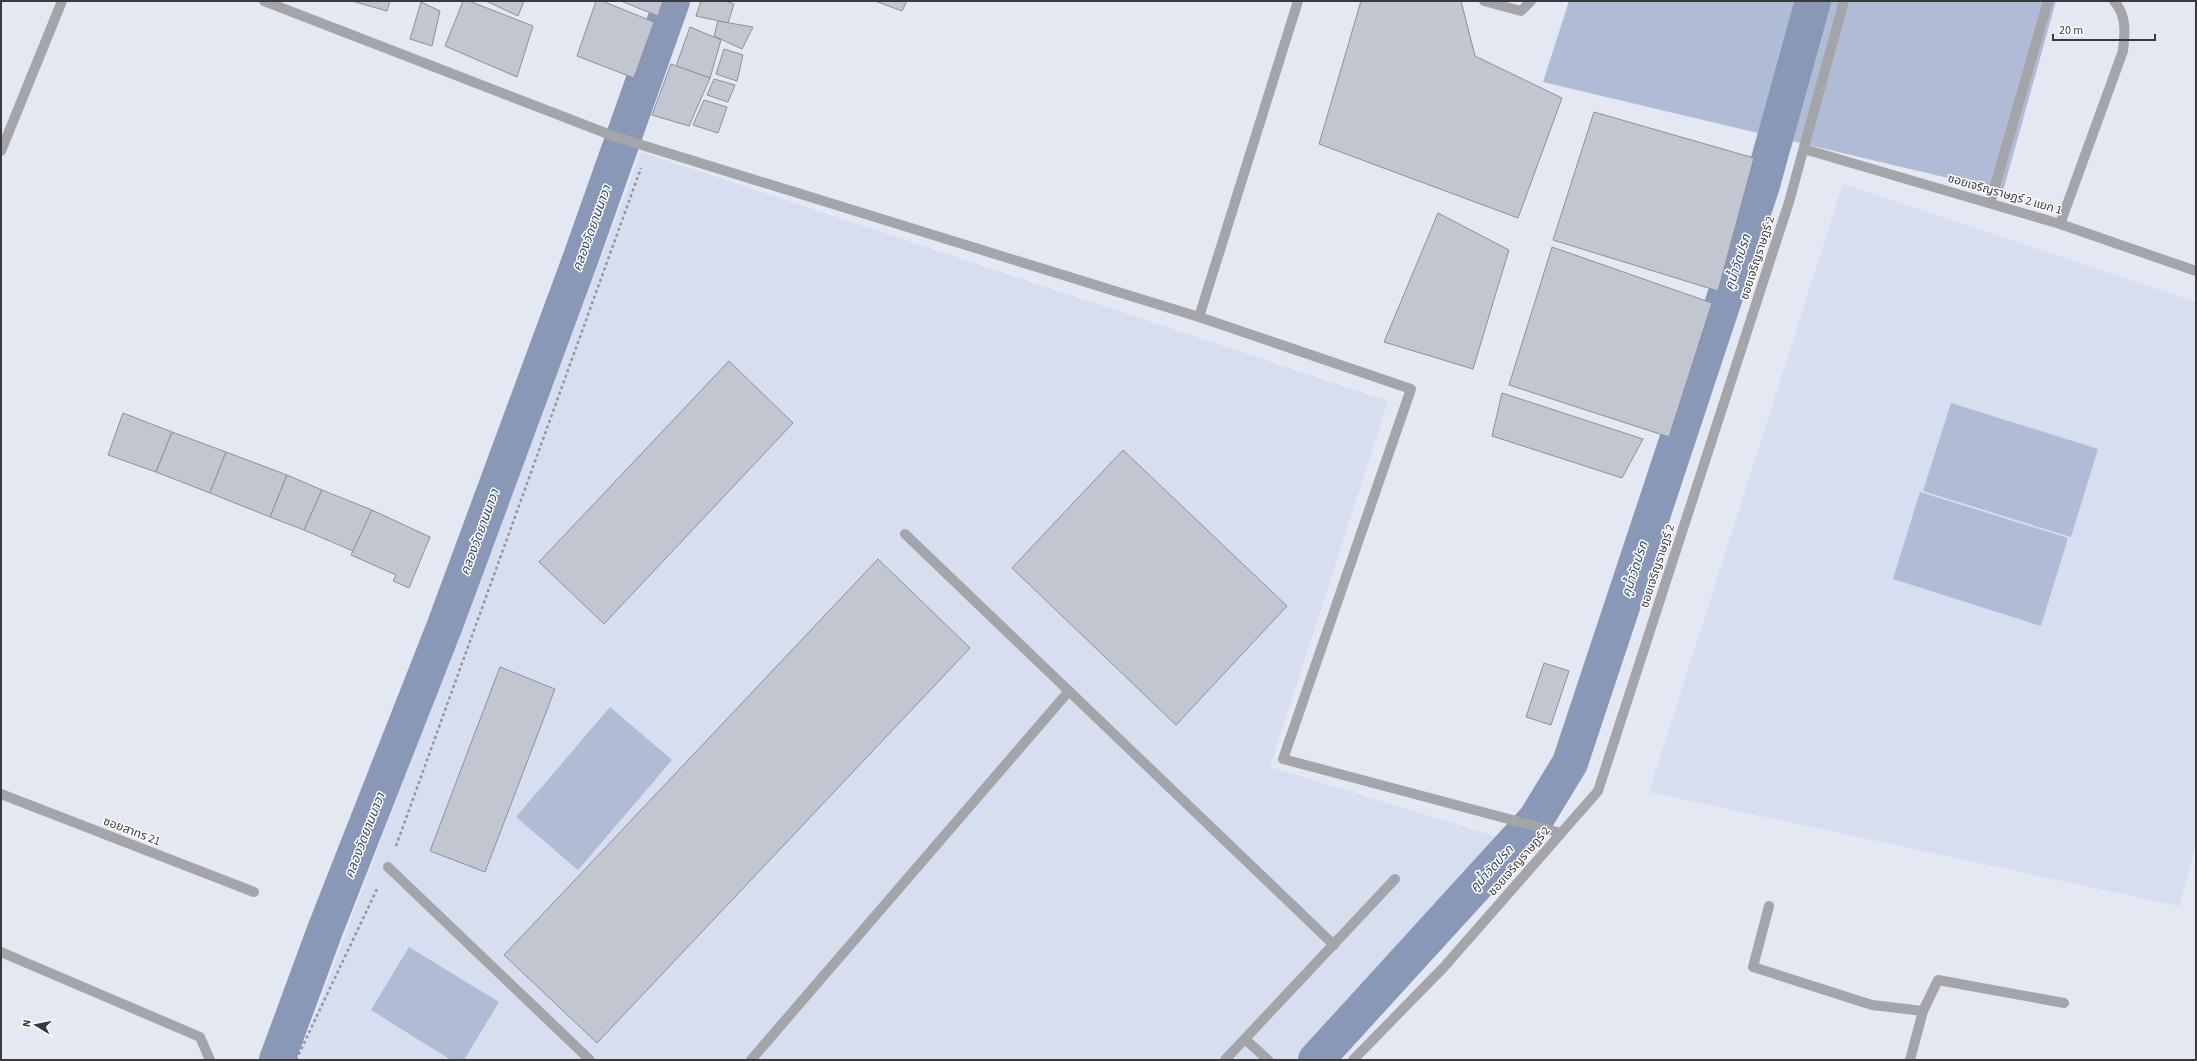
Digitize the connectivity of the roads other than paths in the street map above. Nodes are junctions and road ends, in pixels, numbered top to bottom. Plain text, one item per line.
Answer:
1 (62, 1) edge
2 (264, 1) edge
3 (1298, 1) edge
4 (1484, 1) edge
5 (1531, 1) edge
6 (1844, 1) edge
7 (2048, 1) edge
8 (2114, 1) edge
9 (1804, 149) junction
10 (1, 151) edge
11 (1990, 204) junction
12 (2060, 224) junction
13 (2196, 271) edge
14 (1199, 317) junction
15 (905, 534) dead end
16 (1069, 691) junction
17 (1, 794) edge
18 (1561, 833) junction
19 (388, 867) road end
20 (1395, 879) dead end
21 (254, 892) dead end
22 (1770, 906) dead end
23 (1334, 945) junction
24 (1, 952) edge
25 (2064, 1003) dead end
26 (1923, 1011) junction
27 (1245, 1040) junction
28 (210, 1060) edge
29 (590, 1060) edge
30 (751, 1060) edge
31 (1225, 1060) edge
32 (1268, 1060) edge
33 (1353, 1060) edge
34 (1910, 1060) edge

1 - 10 street
2 - 14 street
3 - 14 street
4 - 5 street
6 - 9 street, ซอยเจริญราษฎร์ 2
7 - 11 street
8 - 12 street
9 - 11 street, ซอยเจริญราษฎร์ 2 แยก 1
9 - 18 street, ซอยเจริญราษฎร์ 2
11 - 12 street, ซอยเจริญราษฎร์ 2 แยก 1
12 - 13 street, ซอยเจริญราษฎร์ 2 แยก 1
14 - 18 street
15 - 16 street
16 - 23 street
16 - 30 street
17 - 21 street, ซอยสาทร 21
18 - 33 street, ซอยเจริญราษฎร์ 2
19 - 29 street
20 - 23 street
22 - 26 street
23 - 27 street
24 - 28 street
25 - 26 street
26 - 34 street
27 - 31 street
27 - 32 street

